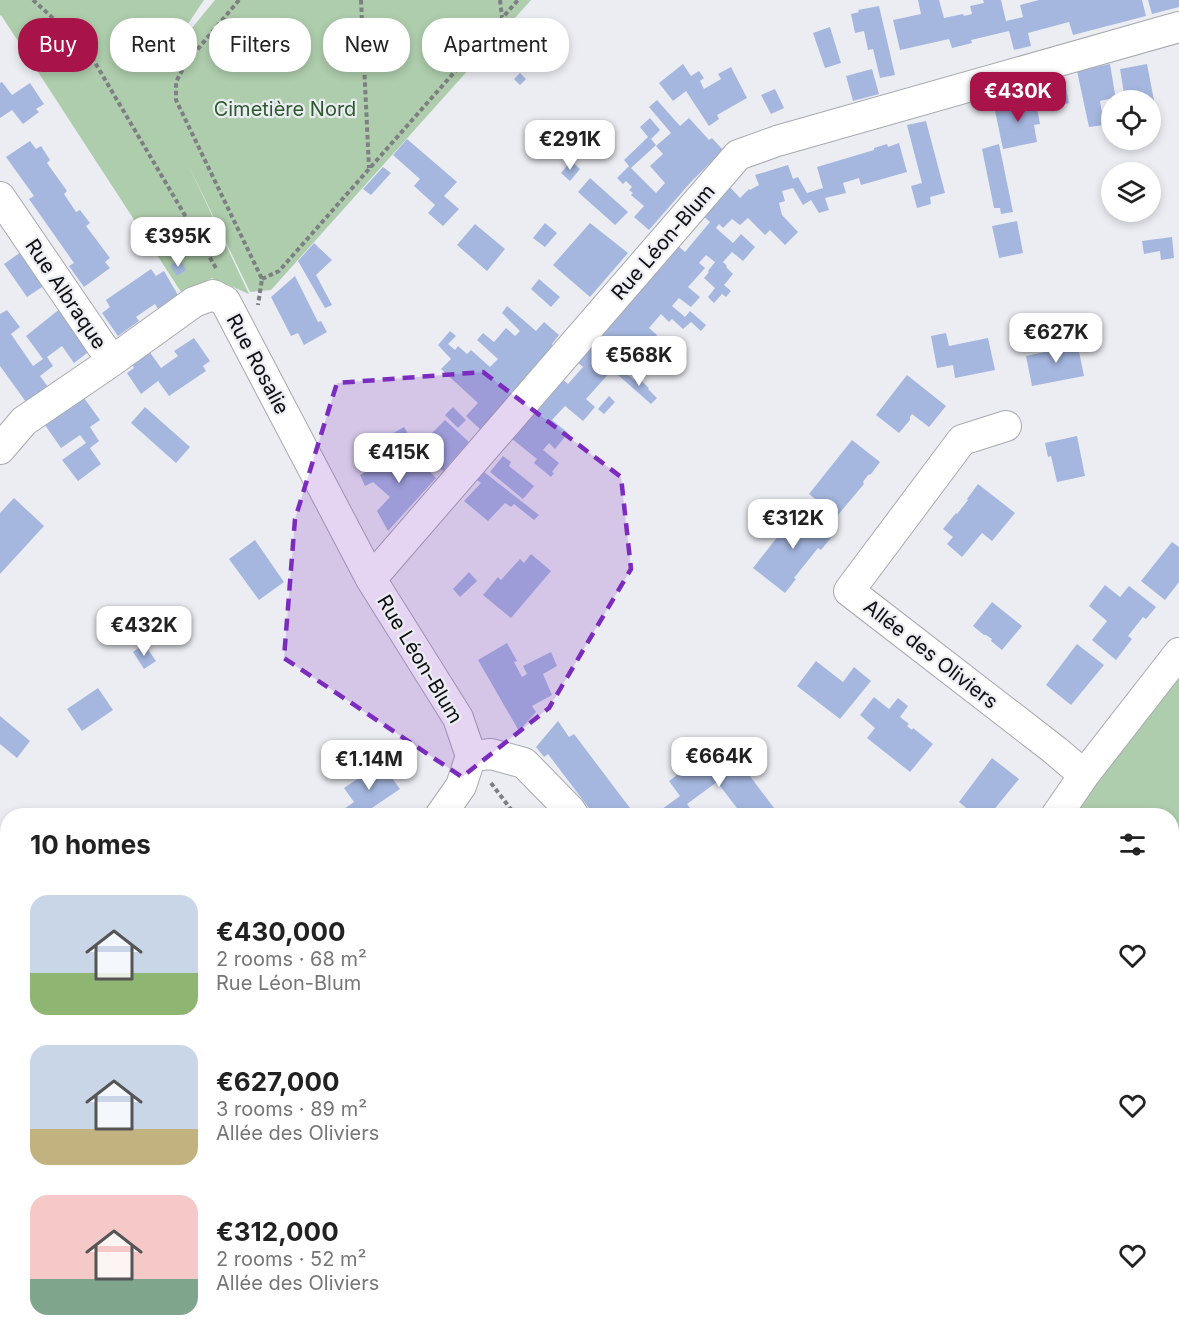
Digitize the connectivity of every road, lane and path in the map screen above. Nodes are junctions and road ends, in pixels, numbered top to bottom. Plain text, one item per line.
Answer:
1 (33, 0) edge
2 (239, 0) edge
3 (361, 0) edge
4 (500, 0) edge
5 (518, 0) edge
6 (502, 18) joint
7 (1179, 27) edge
8 (454, 72) edge
9 (369, 169) junction
10 (0, 197) edge
11 (213, 295) junction
12 (112, 361) junction
13 (1006, 426) dead end
14 (0, 448) edge
15 (371, 579) junction
16 (1179, 653) edge
17 (471, 756) junction
18 (1083, 775) junction
19 (446, 808) edge
20 (568, 808) edge
21 (1061, 808) edge

1 - 11 path
2 - 9 path
3 - 9 path
4 - 6 path
5 - 6 path
7 - 15 street, Rue Léon-Blum
8 - 9 path
10 - 12 street, Rue Albraque
11 - 12 street, Rue Rosalie
11 - 15 street, Rue Rosalie
12 - 14 street, Rue Rosalie
13 - 18 street, Allée des Oliviers
15 - 17 street, Rue Léon-Blum
16 - 18 street
17 - 19 street
17 - 20 street
18 - 21 street

